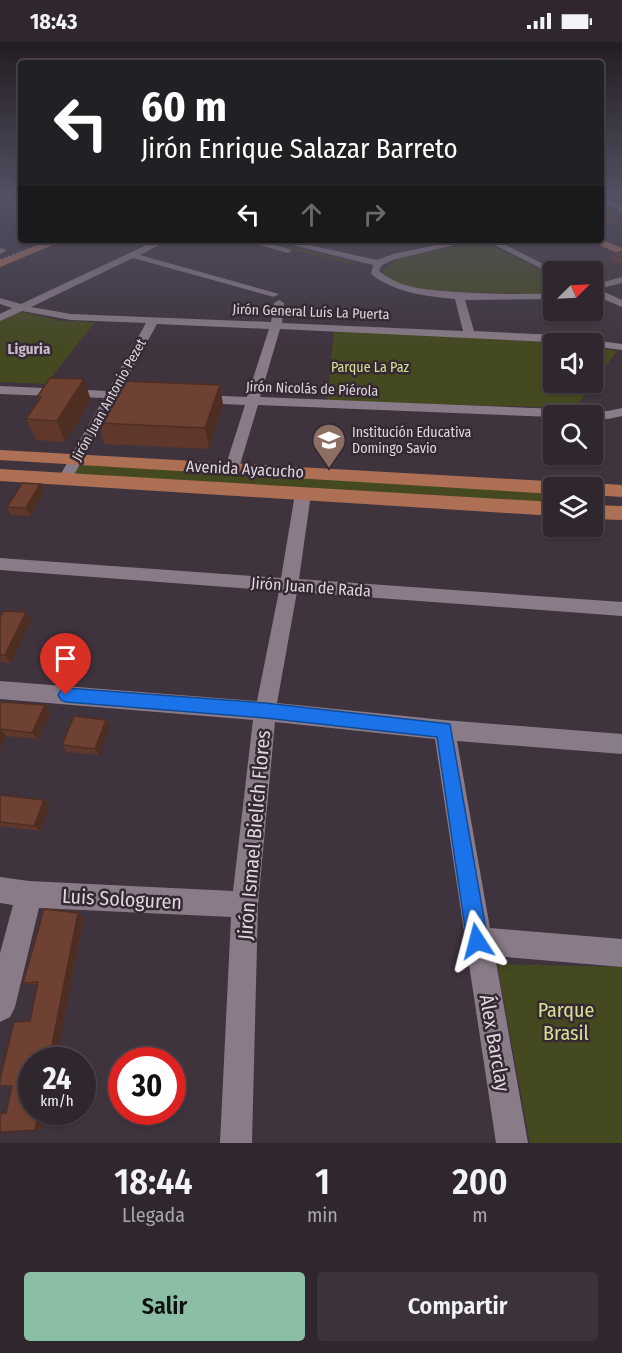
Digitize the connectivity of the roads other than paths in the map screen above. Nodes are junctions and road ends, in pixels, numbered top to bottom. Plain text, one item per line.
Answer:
1 (15, 247) edge
2 (19, 247) edge
3 (42, 247) edge
4 (148, 247) edge
5 (277, 247) edge
6 (308, 247) edge
7 (438, 247) edge
8 (504, 247) edge
9 (1, 254) edge
10 (132, 255) junction
11 (393, 257) junction
12 (359, 259) junction
13 (0, 264) edge
14 (350, 265) junction
15 (543, 266) edge
16 (376, 268) junction
17 (622, 280) edge
18 (603, 286) edge
19 (603, 294) edge
20 (459, 295) junction
21 (543, 296) edge
22 (0, 301) edge
23 (622, 304) edge
24 (21, 308) junction
25 (0, 318) edge
26 (153, 321) junction
27 (275, 326) junction
28 (469, 333) junction
29 (622, 347) edge
30 (0, 390) edge
31 (113, 395) junction
32 (148, 397) edge
33 (182, 398) edge
34 (252, 402) junction
35 (621, 416) edge
36 (0, 455) edge
37 (77, 459) junction
38 (232, 468) junction
39 (0, 475) edge
40 (65, 480) junction
41 (543, 487) edge
42 (603, 490) edge
43 (622, 491) edge
44 (303, 494) junction
45 (543, 508) edge
46 (603, 512) edge
47 (622, 513) edge
48 (0, 564) edge
49 (289, 586) junction
50 (622, 609) edge
51 (0, 690) edge
52 (265, 711) junction
53 (444, 730) junction
54 (622, 744) edge
55 (0, 890) edge
56 (29, 894) junction
57 (244, 906) junction
58 (477, 941) junction
59 (622, 952) edge
60 (0, 1007) edge
61 (236, 1143) edge
62 (512, 1143) edge

1 - 9 main road
2 - 9 main road
3 - 13 main road
4 - 10 street
5 - 14 street
6 - 12 street
7 - 11 street
8 - 15 street
10 - 24 street
10 - 27 street
11 - 12 street
11 - 16 street
12 - 14 street
12 - 16 street
14 - 16 street
16 - 20 street
17 - 18 street
19 - 23 street
20 - 21 street
20 - 28 street
22 - 24 street, Jirón General Luís La Puerta
24 - 25 street
24 - 26 street, Jirón General Luís La Puerta
26 - 27 street, Jirón General Luís La Puerta
26 - 31 street, Jirón Juan Antonio Pezet
27 - 28 street, Jirón General Luís La Puerta
27 - 34 street
28 - 29 street, Jirón General Luís La Puerta
30 - 31 street
31 - 32 street
31 - 37 street, Jirón Juan Antonio Pezet
33 - 34 street, Jirón Nicolás de Piérola
34 - 35 street, Jirón Nicolás de Piérola
34 - 38 street
36 - 37 main road, Avenida Ayacucho
37 - 38 main road, Avenida Ayacucho
37 - 40 street, Jirón Juan Antonio Pezet
38 - 41 main road, Avenida Ayacucho
39 - 40 main road, Avenida Ayacucho
40 - 44 main road, Avenida Ayacucho
42 - 43 main road
44 - 45 main road, Avenida Ayacucho
44 - 49 street, Jirón Ismael Bielich Flores
46 - 47 main road
48 - 49 street, Jirón Juan de Rada
49 - 50 street, Jirón Juan de Rada
49 - 52 street, Jirón Ismael Bielich Flores
51 - 52 street
52 - 53 street
52 - 57 street, Jirón Ismael Bielich Flores
53 - 54 street
53 - 58 street, Álex Barclay
55 - 56 street, Luis Sologuren
56 - 57 street, Luis Sologuren
56 - 60 street
57 - 61 street, Jirón Ismael Bielich Flores
58 - 59 street
58 - 62 street, Álex Barclay

